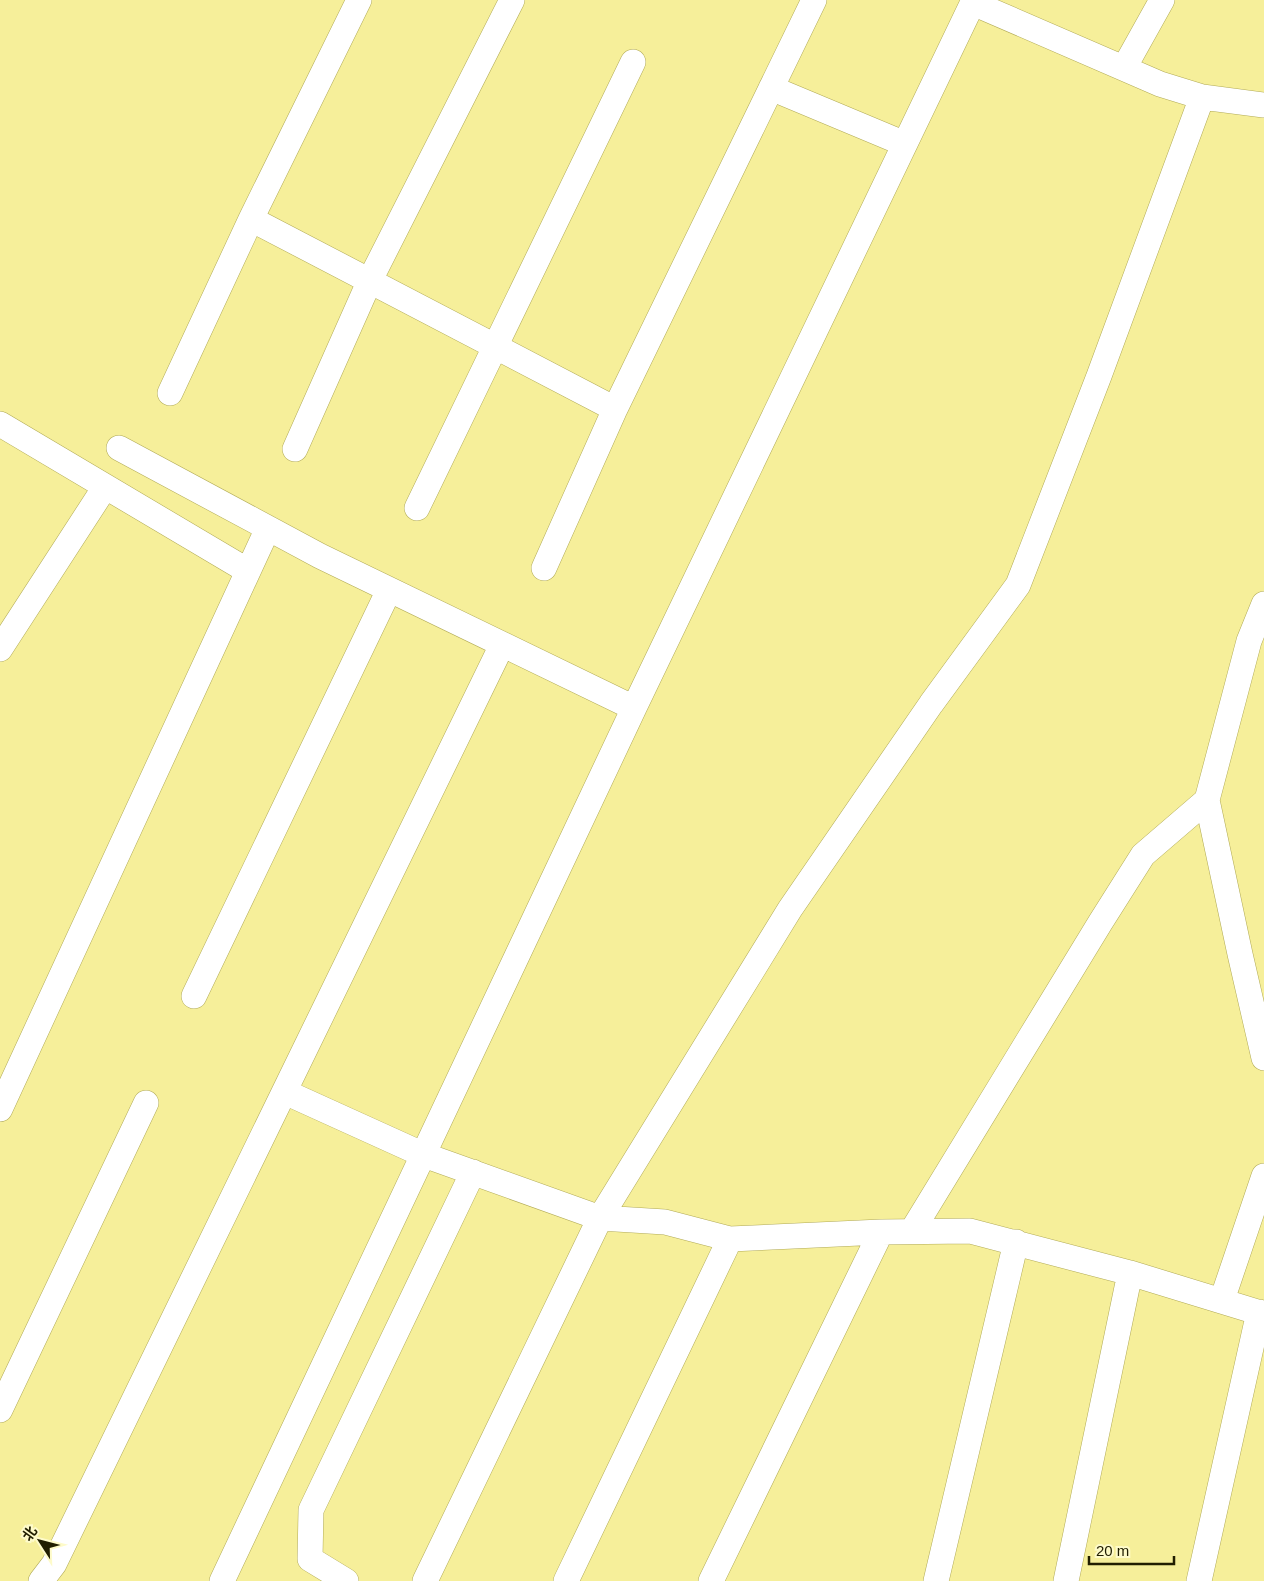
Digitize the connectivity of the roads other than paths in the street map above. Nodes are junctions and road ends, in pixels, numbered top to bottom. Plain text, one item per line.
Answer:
1 (359, 0) edge
2 (512, 0) edge
3 (814, 0) edge
4 (1162, 0) edge
5 (974, 2) edge
6 (633, 62) dead end
7 (1124, 68) junction
8 (771, 88) junction
9 (1202, 97) junction
10 (1261, 98) edge
11 (905, 144) junction
12 (251, 219) junction
13 (370, 280) junction
14 (495, 346) junction
15 (170, 393) dead end
16 (615, 409) junction
17 (0, 424) edge
18 (119, 448) dead end
19 (295, 449) dead end
20 (106, 487) junction
21 (417, 508) dead end
22 (268, 528) junction
23 (544, 568) dead end
24 (248, 571) junction
25 (389, 590) junction
26 (1264, 604) edge
27 (502, 645) junction
28 (0, 649) edge
29 (634, 708) junction
30 (1207, 800) junction
31 (194, 996) dead end
32 (1264, 1058) edge
33 (285, 1092) junction
34 (146, 1103) dead end
35 (0, 1109) edge
36 (424, 1155) junction
37 (473, 1172) junction
38 (1264, 1176) edge
39 (600, 1218) junction
40 (912, 1231) junction
41 (881, 1232) junction
42 (730, 1239) junction
43 (1016, 1242) junction
44 (1130, 1273) junction
45 (1222, 1300) junction
46 (1262, 1313) edge
47 (0, 1410) edge
48 (41, 1581) edge
49 (222, 1581) edge
50 (346, 1581) edge
51 (424, 1581) edge
52 (566, 1581) edge
53 (711, 1581) edge
54 (936, 1581) edge
55 (1066, 1581) edge
56 (1199, 1581) edge

1 - 12 street
2 - 13 street
3 - 8 street
4 - 7 street
5 - 7 street
5 - 11 street
6 - 14 street
7 - 9 street
8 - 11 street
8 - 16 street
9 - 10 street
9 - 39 street
11 - 29 street
12 - 13 street
12 - 15 street
13 - 14 street
13 - 19 street
14 - 16 street
14 - 21 street
16 - 23 street
17 - 20 street
18 - 22 street
20 - 24 street
20 - 28 street
22 - 24 street
22 - 25 street
24 - 35 street
25 - 27 street
25 - 31 street
26 - 30 street
27 - 29 street
27 - 33 street
29 - 36 street
30 - 32 street
30 - 40 street
33 - 36 street
33 - 48 street
34 - 47 street
36 - 37 street
36 - 49 street
37 - 39 street
37 - 50 street
38 - 45 street
39 - 42 street
39 - 51 street
40 - 41 street
40 - 43 street
41 - 42 street
41 - 53 street
42 - 52 street
43 - 44 street
43 - 54 street
44 - 45 street
44 - 55 street
45 - 46 street
46 - 56 street

